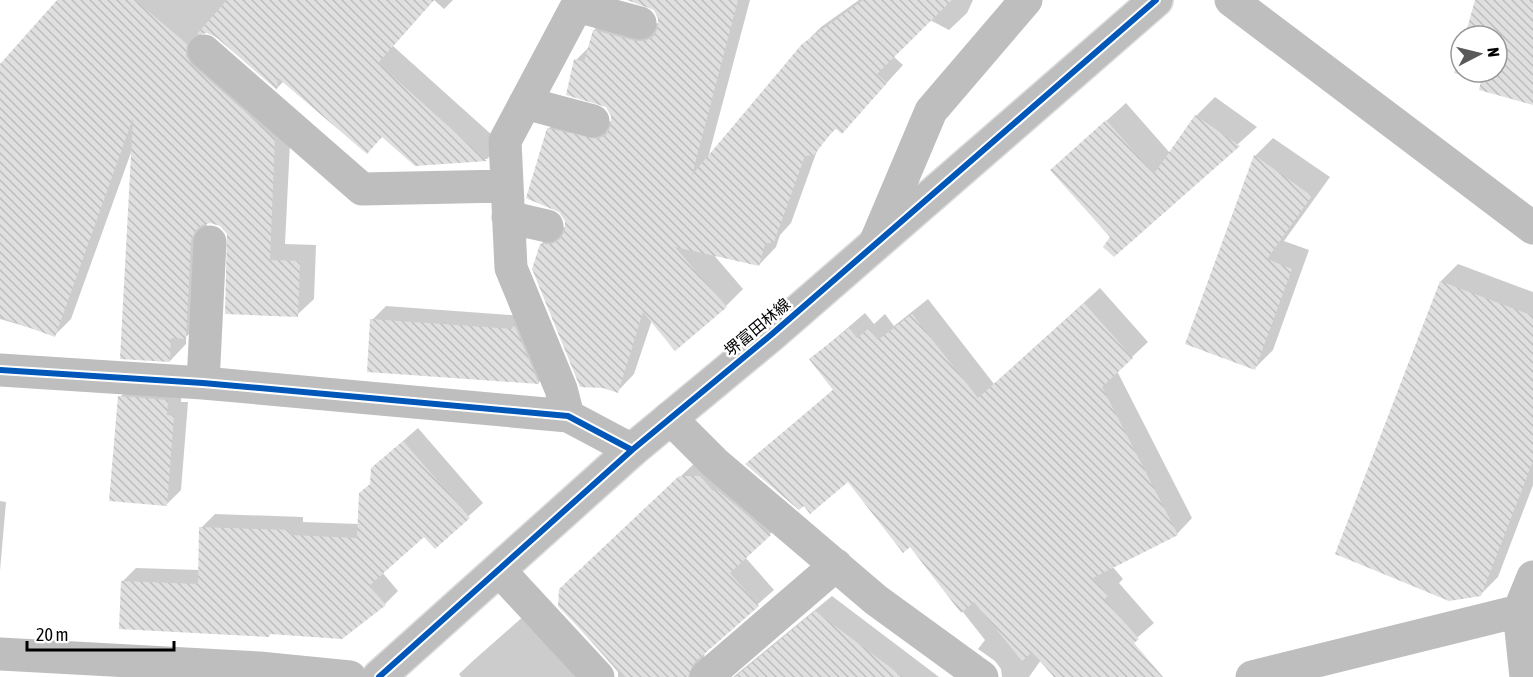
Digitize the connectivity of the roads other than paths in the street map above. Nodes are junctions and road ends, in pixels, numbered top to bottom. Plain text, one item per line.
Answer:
1 (1026, 0) edge
2 (1156, 0) edge
3 (1231, 0) edge
4 (578, 3) edge
5 (640, 23) dead end
6 (204, 51) dead end
7 (525, 103) junction
8 (593, 121) dead end
9 (506, 201) junction
10 (547, 226) dead end
11 (1533, 228) edge
12 (876, 241) junction
13 (210, 242) dead end
14 (0, 370) edge
15 (203, 383) junction
16 (568, 416) junction
17 (670, 418) junction
18 (632, 450) junction
19 (836, 565) junction
20 (499, 570) junction
21 (1533, 577) edge
22 (1519, 611) junction
23 (0, 654) edge
24 (350, 677) edge
25 (379, 677) edge
26 (598, 677) edge
27 (706, 677) edge
28 (982, 677) edge
29 (1252, 677) edge
30 (1526, 677) edge

1 - 12 street
2 - 12 street, 堺富田林線
3 - 11 street
4 - 5 street
4 - 7 street
6 - 9 street
7 - 8 street
7 - 9 street
9 - 10 street
9 - 16 street
12 - 17 street, 堺富田林線
13 - 15 street
14 - 15 street
15 - 16 street
16 - 18 street
17 - 18 street, 堺富田林線
17 - 19 street
18 - 20 street, 堺富田林線
19 - 27 street
19 - 28 street
20 - 25 street, 堺富田林線
20 - 26 street
21 - 22 street
22 - 29 street
22 - 30 street
23 - 24 street

